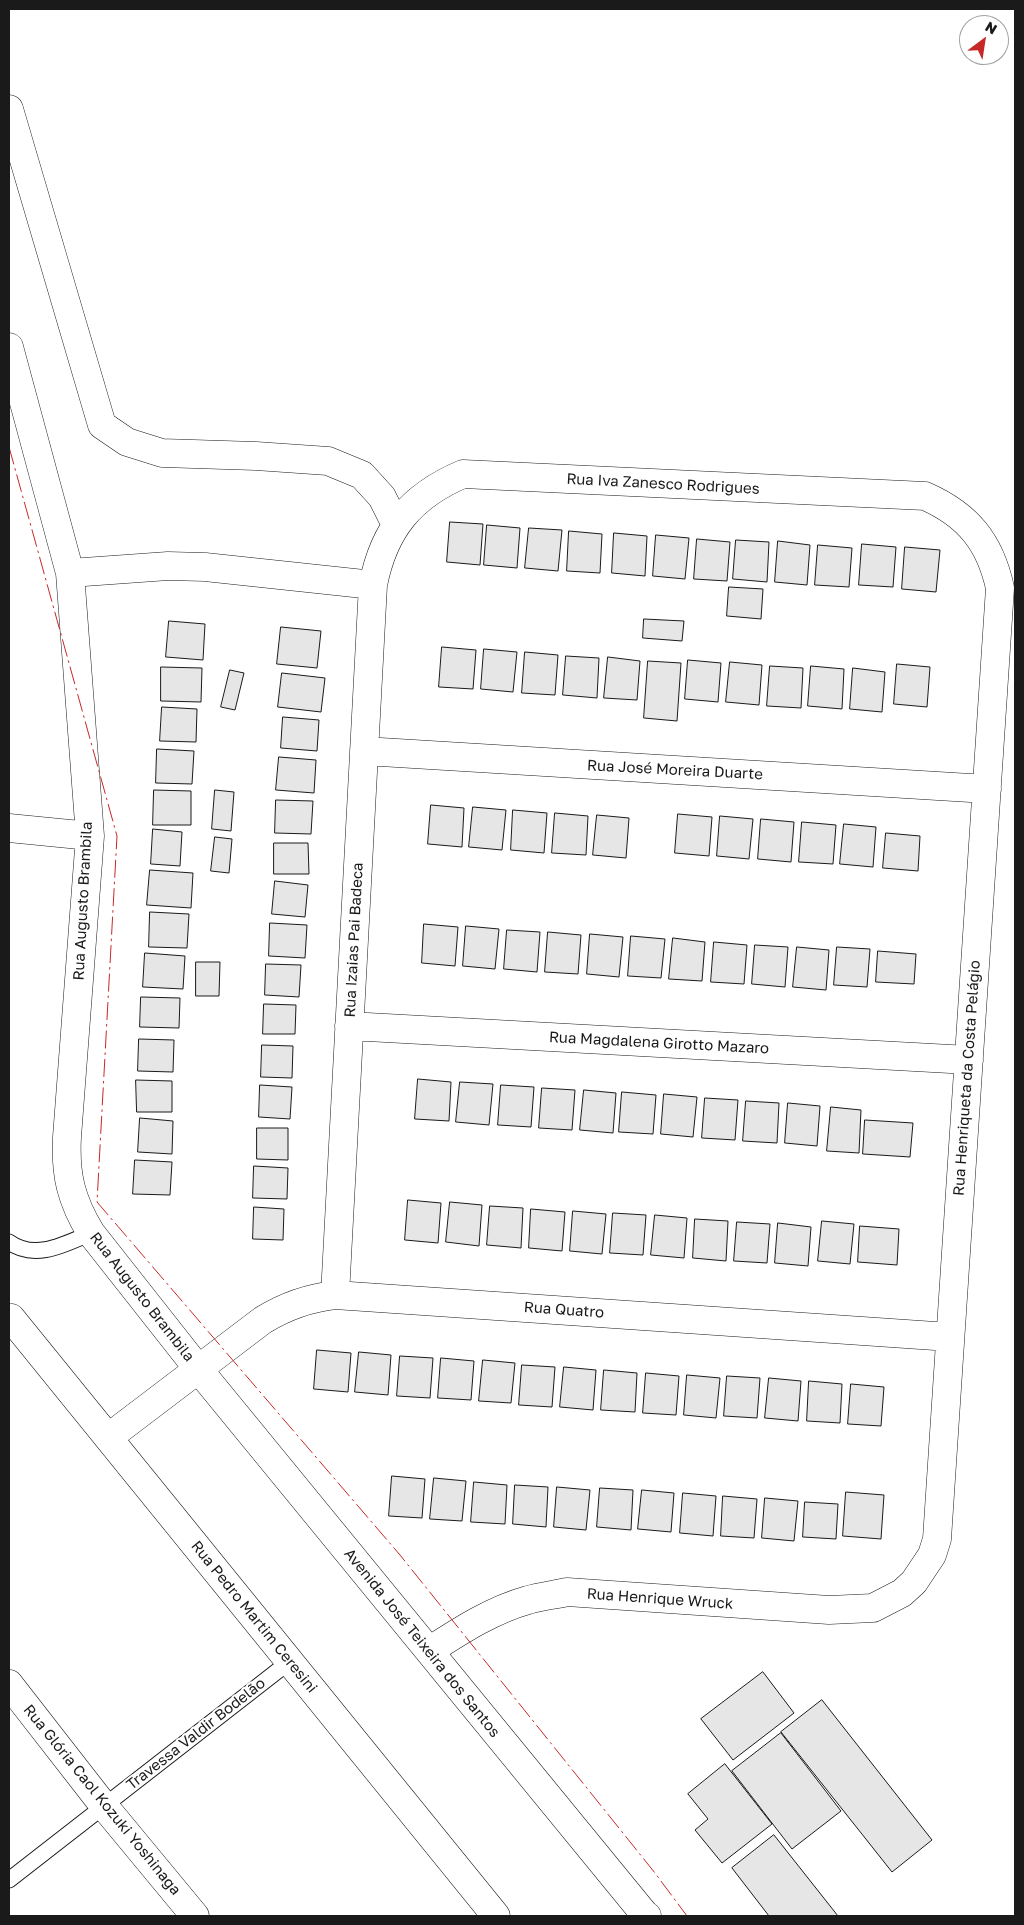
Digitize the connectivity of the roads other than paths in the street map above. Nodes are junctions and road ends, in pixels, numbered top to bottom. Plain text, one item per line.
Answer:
1 (9, 109) edge
2 (9, 347) edge
3 (396, 525) junction
4 (990, 554) joint
5 (70, 573) junction
6 (373, 585) junction
7 (364, 751) junction
8 (986, 789) junction
9 (9, 828) edge
10 (90, 836) junction
11 (350, 1026) junction
12 (969, 1060) junction
13 (91, 1233) junction
14 (9, 1242) edge
15 (335, 1295) junction
16 (11, 1318) dead end
17 (950, 1337) junction
18 (198, 1370) junction
19 (109, 1437) junction
20 (902, 1593) joint
21 (429, 1652) junction
22 (289, 1662) junction
23 (9, 1684) edge
24 (104, 1806) junction
25 (9, 1880) edge
26 (195, 1916) edge
27 (496, 1916) edge
28 (646, 1916) edge

1 - 3 street
2 - 5 street, Rua Augusto Brambila
3 - 4 street, Rua Iva Zanesco Rodrigues
3 - 6 street, Rua Iva Zanesco Rodrigues
4 - 8 street, Rua Henriqueta da Costa Pelágio
5 - 6 street
5 - 10 street, Rua Augusto Brambila
6 - 7 street, Rua Izaias Pai Badeca
7 - 8 street, Rua José Moreira Duarte
7 - 11 street, Rua Izaias Pai Badeca
8 - 12 street, Rua Henriqueta da Costa Pelágio
9 - 10 street
10 - 13 street, Rua Augusto Brambila
11 - 12 street, Rua Magdalena Girotto Mazaro
11 - 15 street, Rua Izaias Pai Badeca
12 - 17 street, Rua Henriqueta da Costa Pelágio
13 - 14 lane
13 - 18 street, Rua Augusto Brambila
15 - 17 street, Rua Quatro
15 - 18 street, Rua Quatro
16 - 19 street, Rua Pedro Martim Ceresini
17 - 20 street, Rua Henriqueta da Costa Pelágio
18 - 19 street, Rua Quatro
18 - 21 street, Avenida José Teixeira dos Santos
19 - 22 street, Rua Pedro Martim Ceresini
20 - 21 street, Rua Henrique Wruck
21 - 28 street, Avenida José Teixeira dos Santos
22 - 24 lane, Travessa Valdir Bodelão
22 - 27 street, Rua Pedro Martim Ceresini
23 - 24 street, Rua Glória Caol Kozuki Yoshinaga
24 - 25 lane, Travessa Valdir Bodelão
24 - 26 street, Rua Glória Caol Kozuki Yoshinaga

